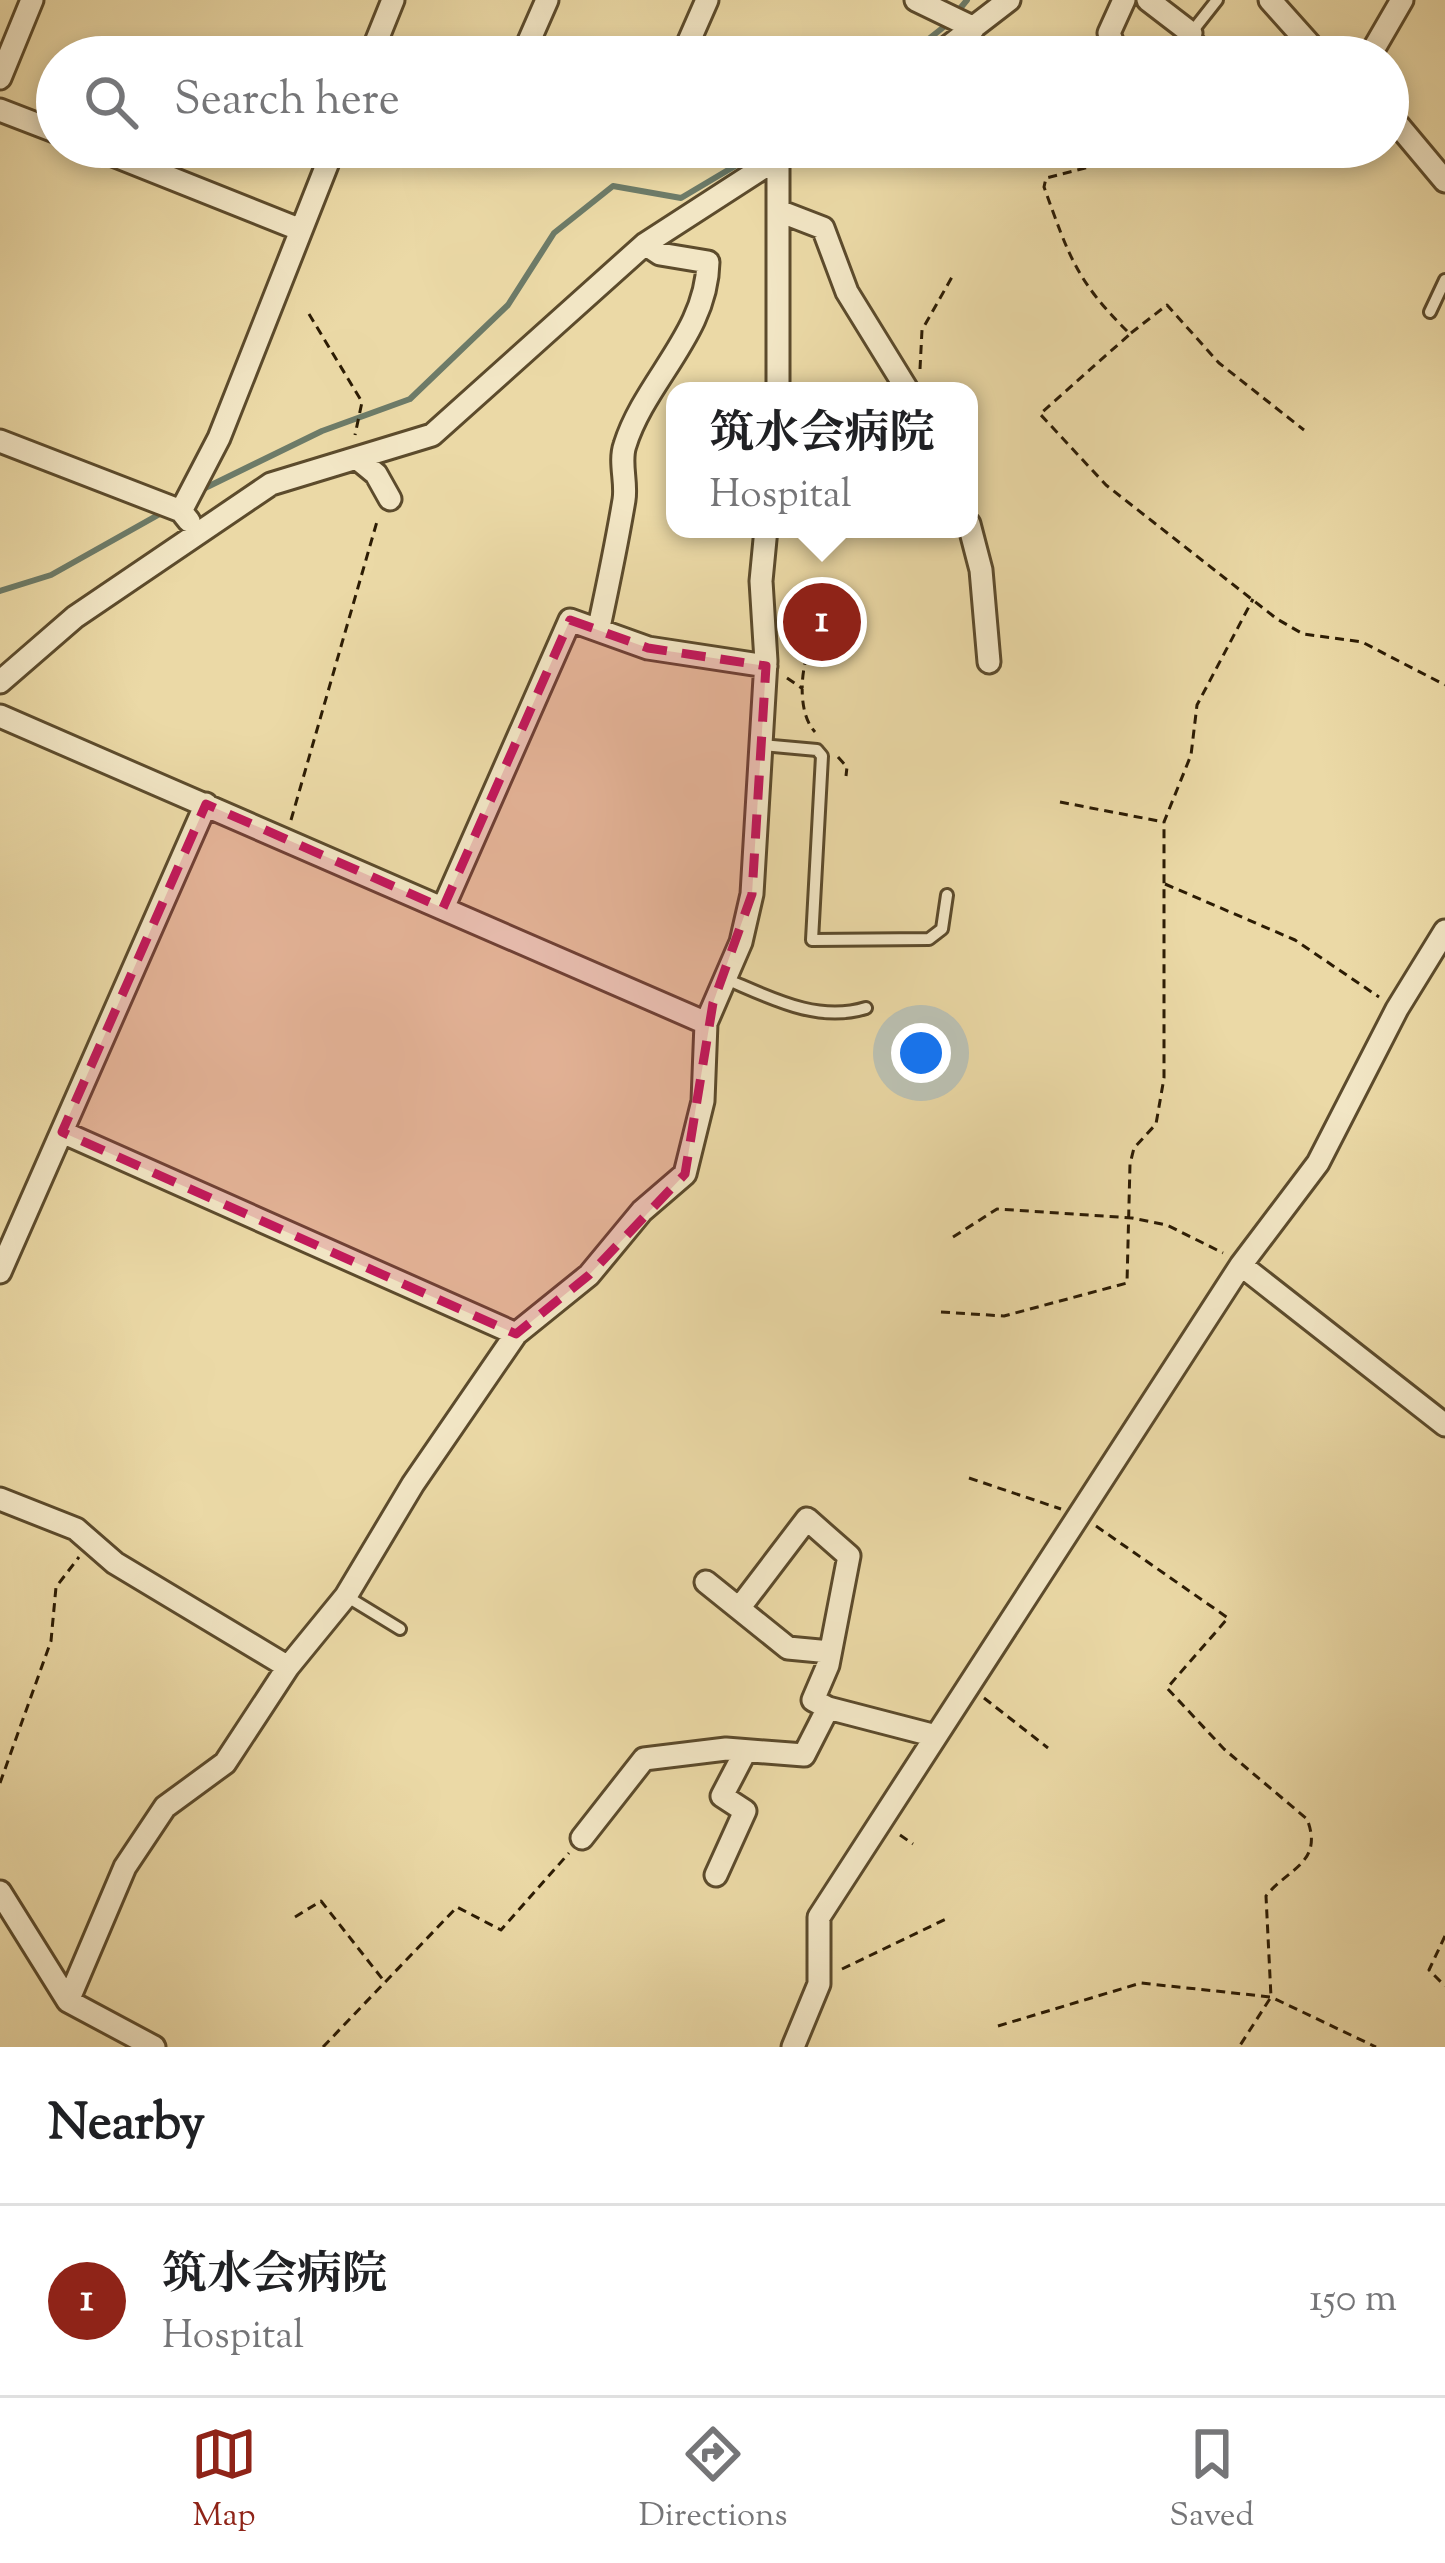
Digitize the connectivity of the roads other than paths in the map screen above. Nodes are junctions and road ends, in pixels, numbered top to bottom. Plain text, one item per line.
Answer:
1 (32, 0) edge
2 (393, 0) edge
3 (547, 0) edge
4 (707, 0) edge
5 (916, 0) edge
6 (1009, 0) edge
7 (1124, 0) edge
8 (1148, 0) edge
9 (1216, 0) edge
10 (1270, 0) edge
11 (1402, 0) edge
12 (970, 26) junction
13 (1190, 33) junction
14 (378, 36) edge
15 (531, 36) edge
16 (691, 36) edge
17 (959, 36) edge
18 (1110, 36) edge
19 (1193, 36) edge
20 (1302, 36) edge
21 (1381, 36) edge
22 (0, 78) edge
23 (0, 110) edge
24 (36, 124) edge
25 (1409, 138) edge
26 (146, 168) edge
27 (326, 168) edge
28 (764, 168) edge
29 (785, 168) edge
30 (1445, 181) edge
31 (779, 212) junction
32 (301, 230) junction
33 (645, 244) junction
34 (1445, 280) edge
35 (1430, 312) dead end
36 (778, 382) edge
37 (913, 382) edge
38 (0, 441) edge
39 (356, 460) junction
40 (388, 495) road end
41 (181, 511) junction
42 (197, 531) junction
43 (765, 538) edge
44 (973, 538) edge
45 (599, 627) junction
46 (989, 662) dead end
47 (766, 666) junction
48 (0, 682) edge
49 (0, 716) edge
50 (761, 745) junction
51 (206, 804) junction
52 (947, 895) dead end
53 (443, 908) junction
54 (1445, 932) edge
55 (724, 979) junction
56 (866, 1008) dead end
57 (706, 1023) junction
58 (62, 1132) junction
59 (1241, 1265) junction
60 (0, 1272) edge
61 (516, 1334) junction
62 (1445, 1425) edge
63 (0, 1499) edge
64 (706, 1582) dead end
65 (346, 1596) junction
66 (740, 1607) junction
67 (400, 1628) dead end
68 (830, 1652) junction
69 (288, 1667) junction
70 (827, 1708) junction
71 (932, 1735) junction
72 (745, 1752) junction
73 (582, 1838) road end
74 (716, 1875) dead end
75 (0, 1892) edge
76 (68, 2001) junction
77 (154, 2047) edge
78 (794, 2047) edge

1 - 22 street
2 - 14 street
3 - 15 street
4 - 16 street
5 - 12 street
6 - 12 street
7 - 18 street
8 - 13 street
9 - 13 lane
10 - 20 street
11 - 21 street
12 - 17 street
13 - 19 lane
23 - 24 street
25 - 30 street
26 - 32 street
27 - 32 street
28 - 33 street
29 - 31 street
31 - 36 street
31 - 37 street
32 - 41 street
33 - 39 street
33 - 45 street
34 - 35 lane
38 - 41 street
39 - 40 street
39 - 42 street
41 - 42 street
42 - 48 street
43 - 47 street
44 - 46 street
45 - 47 street
45 - 53 street
47 - 50 street
49 - 51 street
50 - 52 lane
50 - 55 street
51 - 53 street
51 - 58 street
53 - 57 street
54 - 59 street
55 - 56 lane
55 - 57 street
57 - 61 street
58 - 60 street
58 - 61 street
59 - 62 street
59 - 71 street
61 - 65 street
63 - 69 street
64 - 66 street
65 - 67 lane
65 - 69 street
66 - 68 street
66 - 68 street
68 - 70 street
69 - 76 street
70 - 71 street
70 - 72 street
71 - 78 street
72 - 73 street
72 - 74 street
75 - 76 street
76 - 77 street

